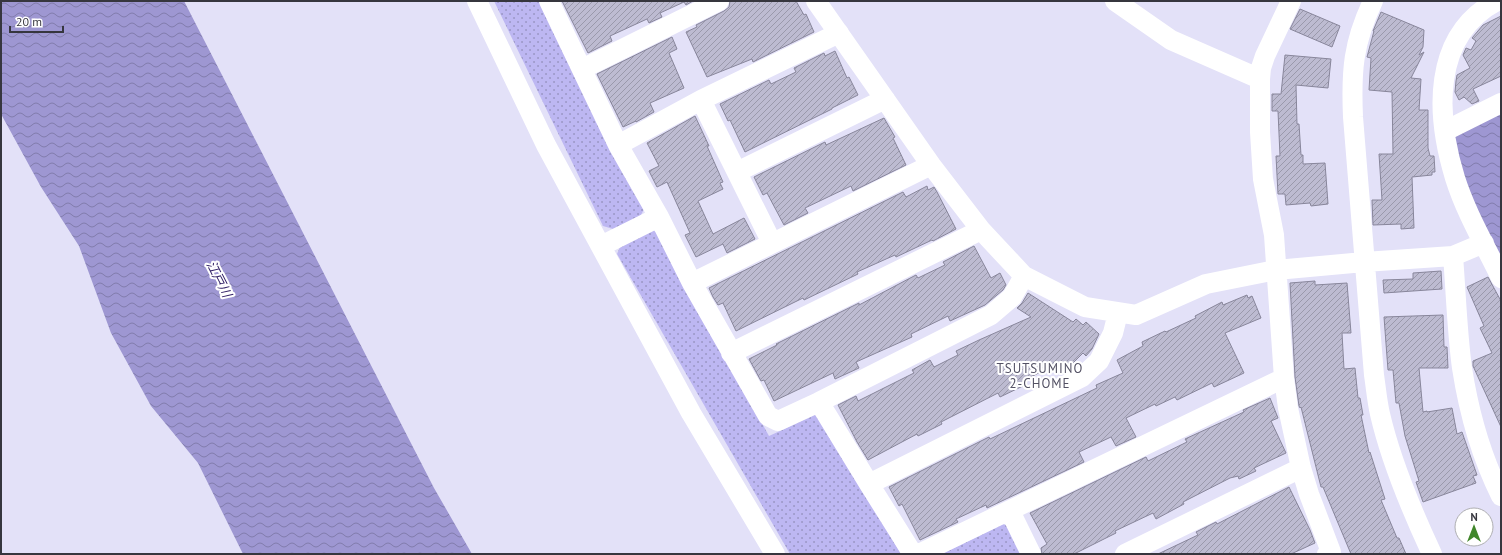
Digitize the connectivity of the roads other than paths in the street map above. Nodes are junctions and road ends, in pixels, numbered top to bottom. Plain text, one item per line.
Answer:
1 (476, 1) edge
2 (549, 1) edge
3 (719, 1) edge
4 (816, 1) edge
5 (1115, 1) edge
6 (1291, 1) edge
7 (1373, 1) edge
8 (1497, 1) edge
9 (839, 33) junction
10 (582, 69) junction
11 (1260, 79) junction
12 (885, 99) junction
13 (702, 100) junction
14 (1501, 103) edge
15 (1445, 131) junction
16 (618, 145) junction
17 (931, 165) junction
18 (737, 172) junction
19 (659, 217) junction
20 (981, 230) junction
21 (772, 243) junction
22 (1484, 243) junction
23 (601, 246) junction
24 (1453, 256) junction
25 (1364, 262) junction
26 (1276, 270) junction
27 (1024, 276) junction
28 (1501, 278) edge
29 (692, 283) junction
30 (1118, 313) junction
31 (731, 354) junction
32 (1284, 378) junction
33 (819, 402) junction
34 (1301, 468) junction
35 (869, 484) junction
36 (1501, 496) edge
37 (1010, 511) junction
38 (775, 554) edge
39 (1031, 554) edge
40 (1125, 554) edge
41 (1327, 554) edge
42 (1432, 554) edge

1 - 23 street
2 - 10 street
3 - 10 street
4 - 9 street
5 - 11 street
6 - 11 street
7 - 25 street
8 - 15 street
9 - 12 street
9 - 13 street
10 - 16 street
11 - 26 street
12 - 17 street
12 - 18 street
13 - 16 street
13 - 18 street
14 - 15 street
15 - 22 street
16 - 19 street
17 - 20 street
17 - 21 street
18 - 21 street
19 - 23 street
19 - 29 street
20 - 27 street
20 - 31 street
21 - 29 street
22 - 24 street
22 - 28 street
23 - 38 street
24 - 25 street
24 - 36 street
25 - 26 street
25 - 42 street
26 - 30 street
26 - 32 street
27 - 30 street
27 - 33 street
29 - 31 street
30 - 35 street
31 - 33 street
32 - 34 street
32 - 37 street
33 - 35 street
34 - 40 street
34 - 41 street
35 - 37 street
37 - 39 street

